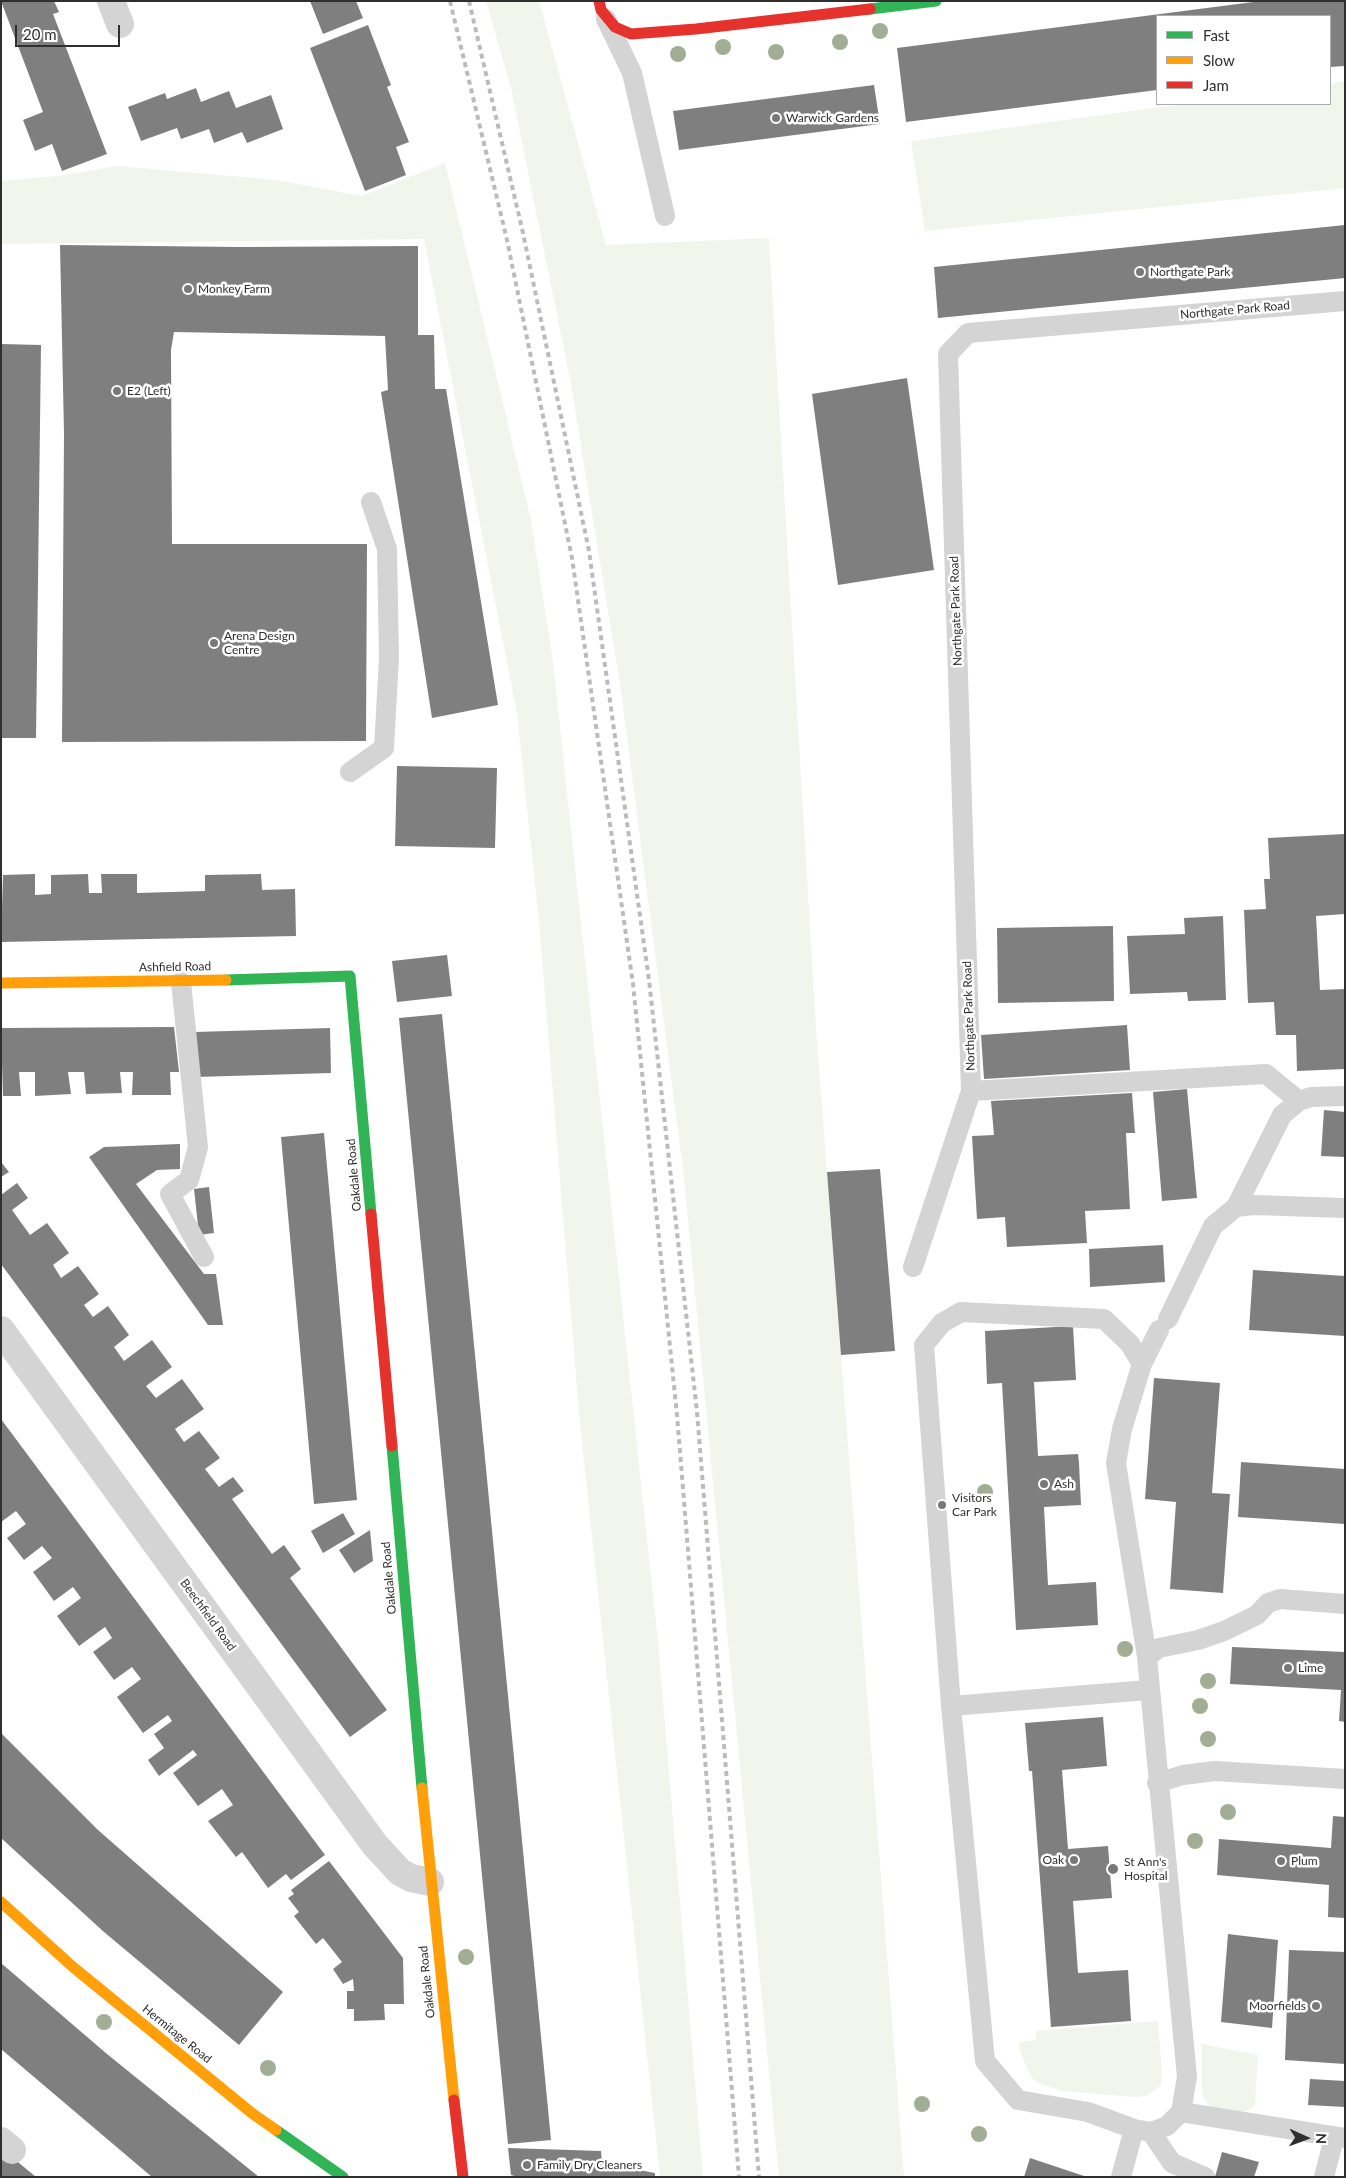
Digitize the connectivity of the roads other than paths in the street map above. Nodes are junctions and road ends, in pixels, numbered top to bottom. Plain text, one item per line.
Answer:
1 (936, 1) edge
2 (600, 6) edge
3 (665, 216) dead end
4 (1345, 302) edge
5 (371, 502) dead end
6 (350, 772) dead end
7 (350, 976) joint
8 (181, 982) junction
9 (1, 983) edge
10 (971, 1091) junction
11 (1345, 1096) edge
12 (1299, 1101) junction
13 (1236, 1207) junction
14 (1345, 1208) edge
15 (204, 1257) dead end
16 (913, 1266) dead end
17 (1, 1330) edge
18 (1142, 1364) junction
19 (1345, 1604) edge
20 (1146, 1657) junction
21 (1148, 1690) junction
22 (950, 1706) junction
23 (1345, 1779) edge
24 (1157, 1782) junction
25 (430, 1882) junction
26 (1, 1902) edge
27 (1181, 2112) junction
28 (1143, 2131) junction
29 (1340, 2138) edge
30 (343, 2177) edge
31 (463, 2177) edge
32 (1121, 2177) edge
33 (1205, 2177) edge
34 (1324, 2177) edge

1 - 2 street
2 - 3 lane
4 - 10 lane, Northgate Park Road
5 - 6 lane
7 - 8 street, Ashfield Road
7 - 25 street, Oakdale Road
8 - 9 street, Ashfield Road
8 - 15 lane
10 - 12 lane
10 - 16 lane, Northgate Park Road
11 - 12 lane
12 - 13 lane
13 - 14 lane
13 - 18 lane
17 - 25 street, Beechfield Road
18 - 20 lane
18 - 22 lane
19 - 20 lane
20 - 21 lane
21 - 22 lane
21 - 24 lane
22 - 28 lane
23 - 24 lane
24 - 27 lane
25 - 31 street, Oakdale Road
26 - 30 street, Hermitage Road
27 - 28 lane
27 - 29 lane
28 - 32 lane
28 - 33 lane
29 - 34 lane

